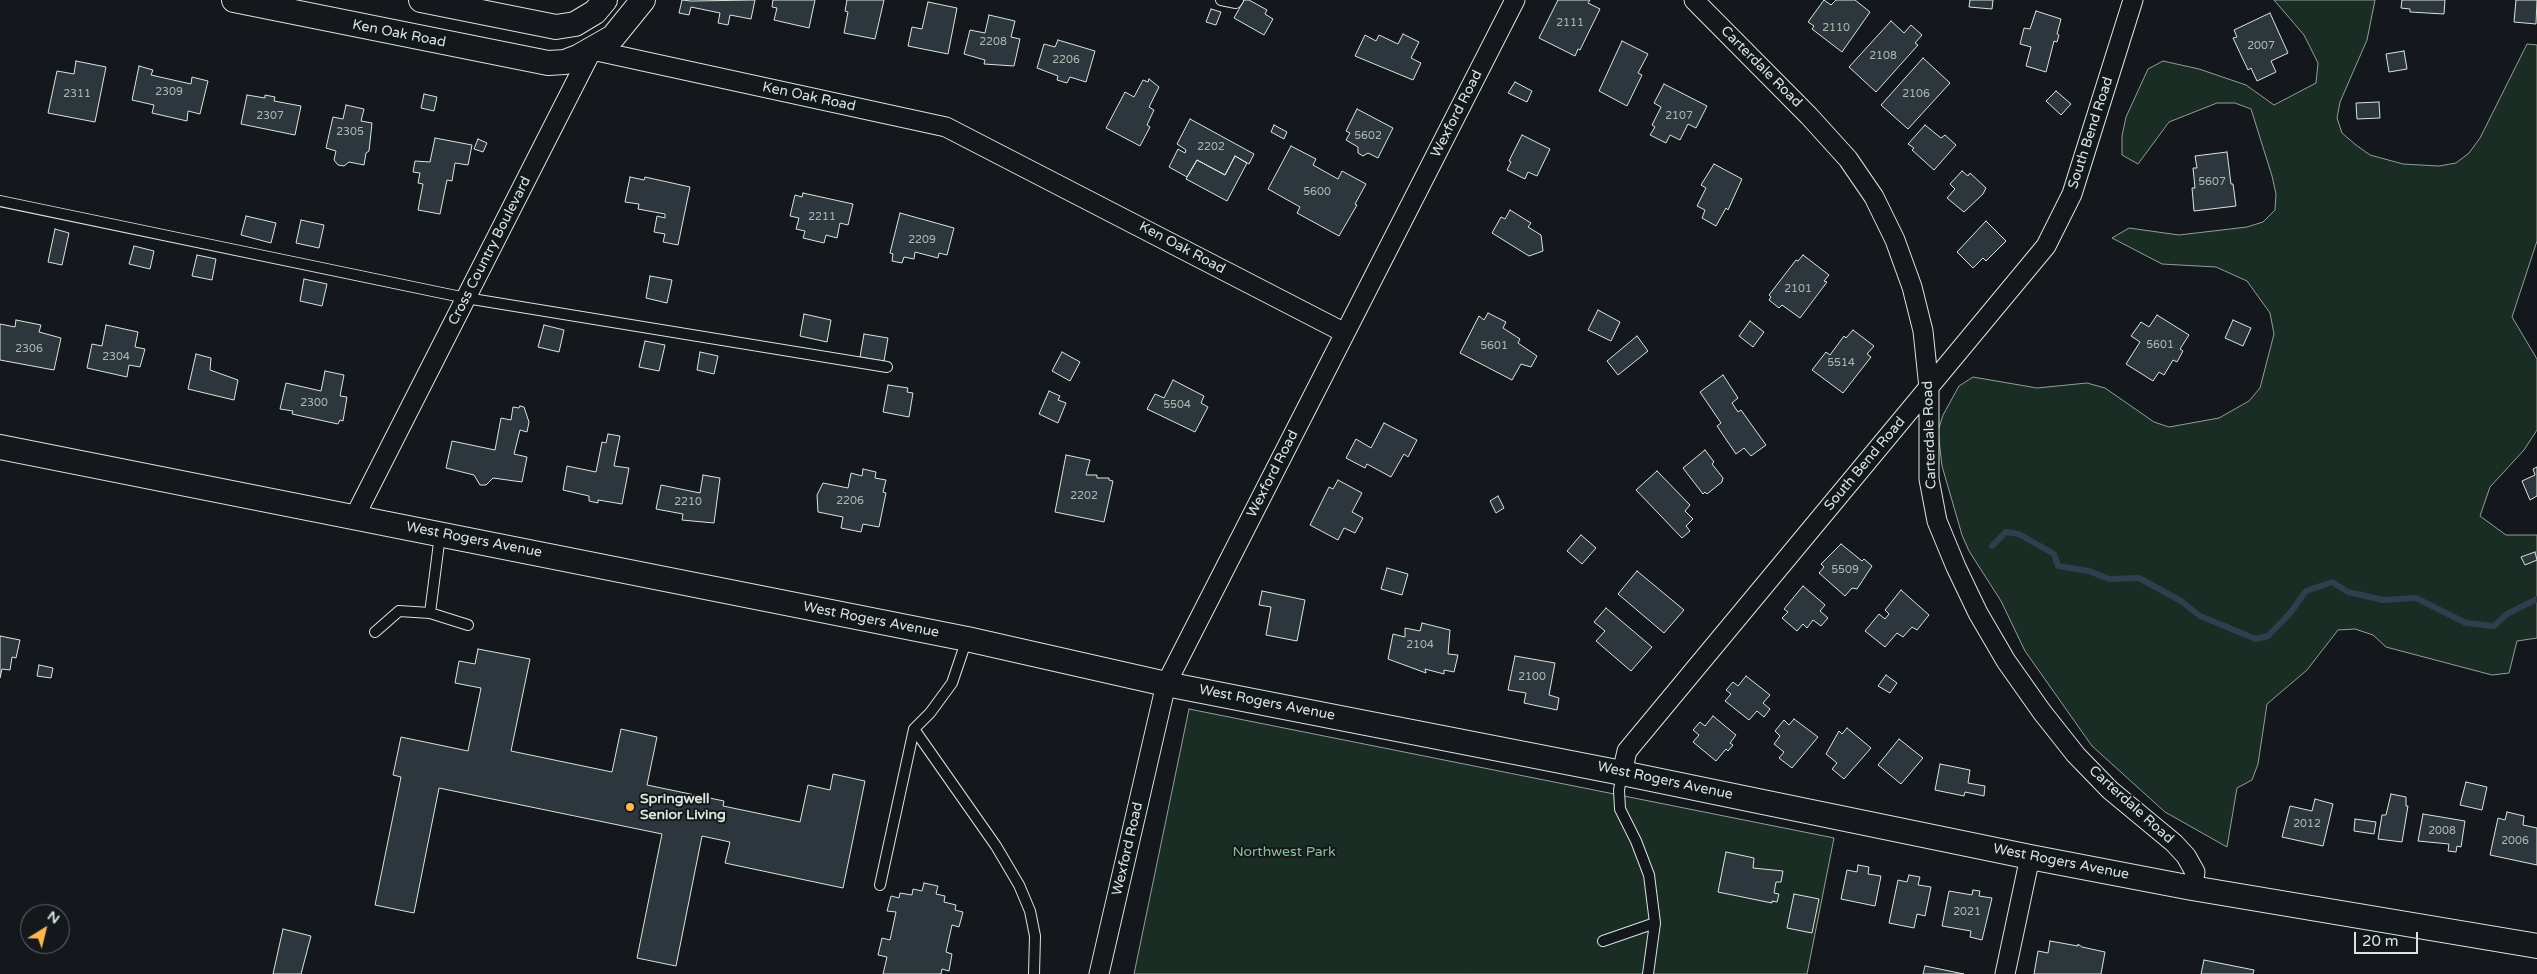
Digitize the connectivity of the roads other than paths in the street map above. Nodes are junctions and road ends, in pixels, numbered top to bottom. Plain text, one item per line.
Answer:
1 (234, 0) edge
2 (420, 0) edge
3 (605, 0) edge
4 (643, 0) edge
5 (1221, 0) edge
6 (1238, 0) edge
7 (1515, 0) edge
8 (1694, 0) edge
9 (2134, 0) edge
10 (575, 24) junction
11 (592, 50) junction
12 (0, 201) edge
13 (466, 298) junction
14 (1345, 333) junction
15 (887, 367) dead end
16 (1929, 388) junction
17 (0, 447) edge
18 (354, 516) junction
19 (440, 534) junction
20 (430, 613) junction
21 (468, 625) dead end
22 (375, 632) dead end
23 (967, 639) junction
24 (1166, 684) junction
25 (914, 729) junction
26 (1622, 772) junction
27 (2030, 856) junction
28 (880, 885) dead end
29 (2192, 888) junction
30 (1655, 922) junction
31 (1603, 941) dead end
32 (2537, 946) edge
33 (1034, 974) edge
34 (1099, 974) edge
35 (1648, 974) edge
36 (2005, 974) edge

1 - 11 street, Ken Oak Road
2 - 10 street
3 - 10 street
4 - 11 street
5 - 6 lane
7 - 14 street, Wexford Road
8 - 16 street, Carterdale Road
9 - 16 street, South Bend Road
10 - 11 street
11 - 13 street, Cross Country Boulevard
11 - 14 street, Ken Oak Road
12 - 13 lane
13 - 15 lane
13 - 18 street, Cross Country Boulevard
14 - 24 street, Wexford Road
16 - 26 street, South Bend Road
16 - 29 street, Carterdale Road
17 - 18 street, West Rogers Avenue
18 - 19 street, West Rogers Avenue
19 - 20 lane
19 - 23 street, West Rogers Avenue
20 - 21 lane
20 - 22 lane
23 - 24 street, West Rogers Avenue
23 - 25 lane
24 - 26 street, West Rogers Avenue
24 - 34 street, Wexford Road
25 - 28 lane
25 - 33 lane
26 - 27 street, West Rogers Avenue
26 - 30 lane
27 - 29 street, West Rogers Avenue
27 - 36 street
29 - 32 street, West Rogers Avenue
30 - 31 lane
30 - 35 lane

